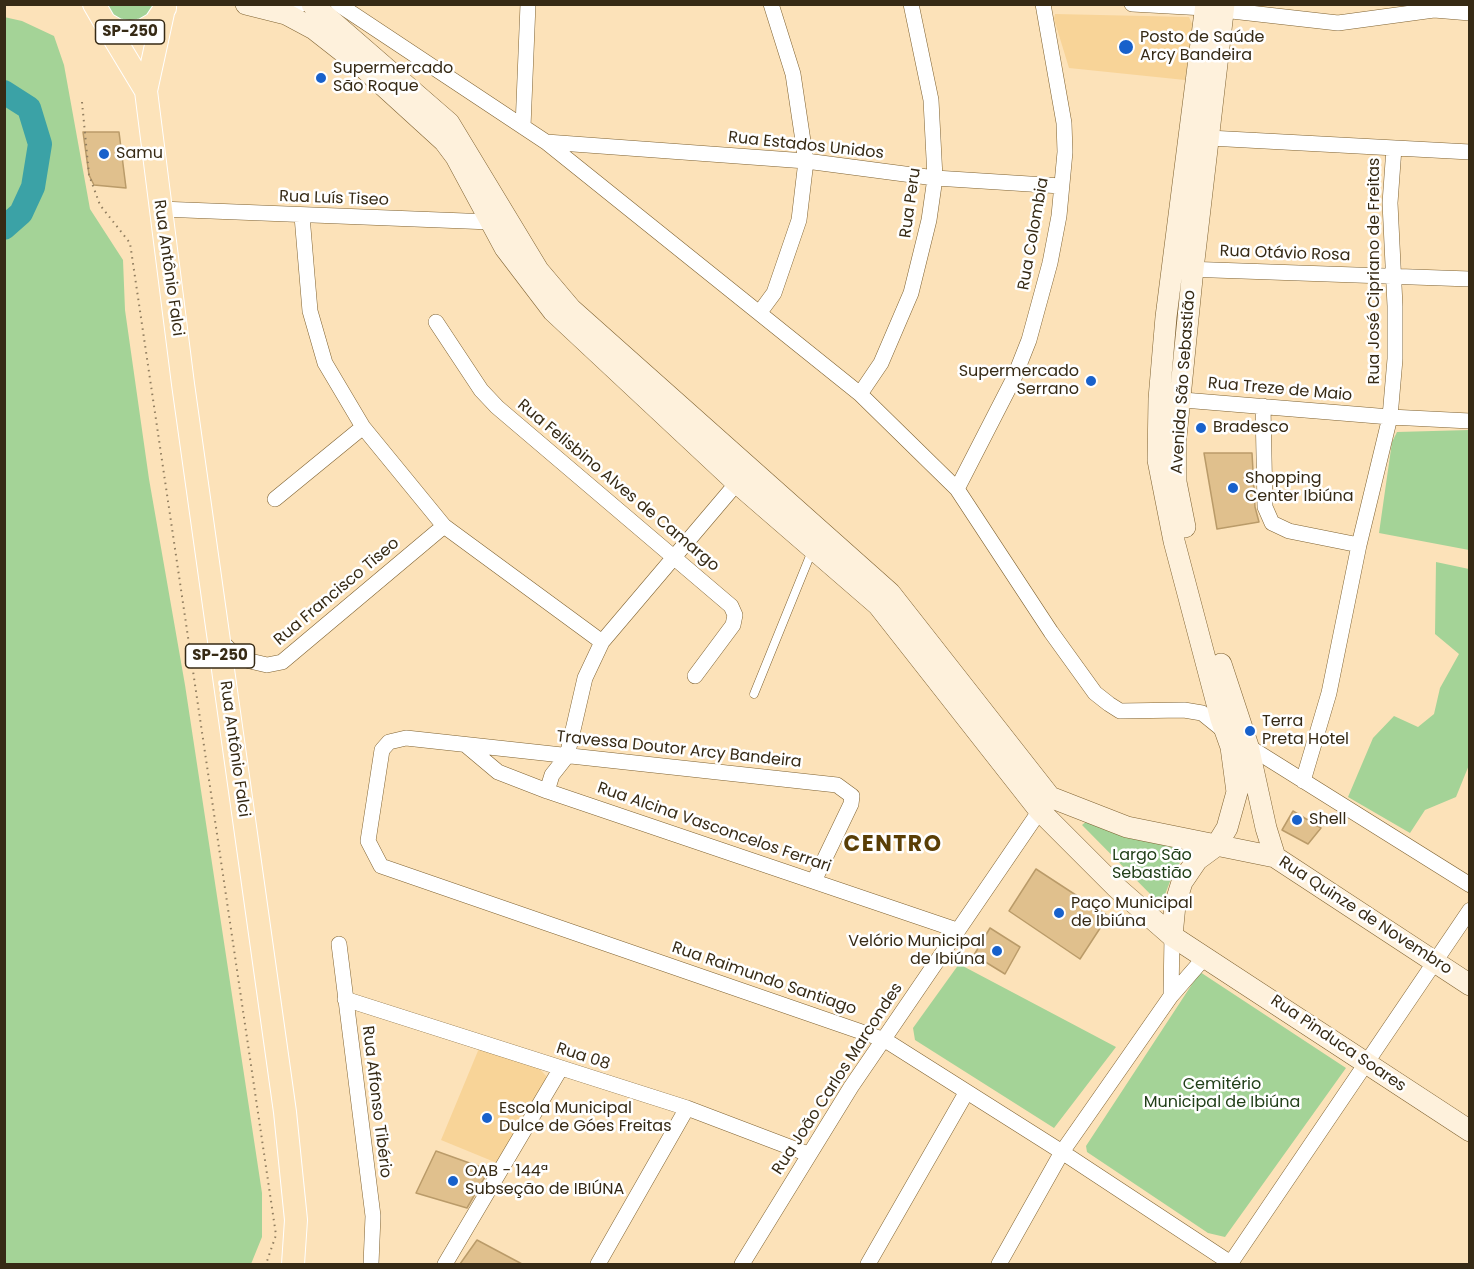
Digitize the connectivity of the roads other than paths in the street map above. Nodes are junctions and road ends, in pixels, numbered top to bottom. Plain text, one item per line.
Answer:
1 (246, 4) edge
2 (528, 4) edge
3 (771, 4) edge
4 (911, 4) edge
5 (1043, 4) edge
6 (1132, 4) edge
7 (1214, 7) edge
8 (329, 8) edge
9 (165, 9) edge
10 (293, 9) edge
11 (92, 10) edge
12 (1389, 12) edge
13 (1470, 13) edge
14 (146, 91) junction
15 (523, 127) junction
16 (1209, 138) junction
17 (546, 142) junction
18 (1394, 148) junction
19 (1470, 152) edge
20 (806, 161) junction
21 (935, 178) junction
22 (1061, 186) junction
23 (1192, 193) junction
24 (160, 209) junction
25 (302, 216) junction
26 (498, 219) junction
27 (1182, 269) junction
28 (1392, 276) junction
29 (1470, 279) edge
30 (760, 312) junction
31 (436, 322) dead end
32 (860, 394) junction
33 (1169, 399) junction
34 (1263, 406) junction
35 (1390, 417) junction
36 (1470, 421) edge
37 (363, 427) junction
38 (1167, 460) junction
39 (744, 475) junction
40 (957, 489) junction
41 (275, 499) dead end
42 (444, 526) junction
43 (817, 538) junction
44 (1359, 545) junction
45 (673, 556) junction
46 (218, 638) junction
47 (602, 642) junction
48 (695, 676) dead end
49 (754, 694) dead end
50 (1226, 732) junction
51 (406, 738) joint
52 (467, 746) junction
53 (1248, 747) junction
54 (567, 756) junction
55 (1303, 780) junction
56 (547, 791) junction
57 (1044, 803) junction
58 (1216, 846) junction
59 (1275, 857) junction
60 (814, 881) junction
61 (1470, 885) edge
62 (1470, 910) edge
63 (957, 930) junction
64 (1172, 936) junction
65 (339, 945) dead end
66 (1205, 957) junction
67 (1435, 962) junction
68 (1470, 985) edge
69 (1171, 996) junction
70 (345, 999) junction
71 (885, 1040) junction
72 (1368, 1064) junction
73 (561, 1068) junction
74 (966, 1093) junction
75 (687, 1108) junction
76 (1470, 1131) edge
77 (1062, 1152) junction
78 (808, 1154) junction
79 (296, 1220) junction
80 (285, 1264) edge
81 (293, 1264) edge
82 (371, 1264) edge
83 (445, 1264) edge
84 (598, 1264) edge
85 (742, 1264) edge
86 (868, 1264) edge
87 (999, 1264) edge
88 (1231, 1264) edge

1 - 10 main road
2 - 15 street
3 - 20 street
4 - 21 street, Rua Peru
5 - 22 street, Rua Colombia
6 - 7 street
7 - 12 street
7 - 16 main road, Avenida São Sebastião
7 - 23 main road, Avenida São Sebastião
8 - 15 street
8 - 26 main road
9 - 11 main road, SP-250
9 - 14 main road, Rua Antônio Falci / SP-250
10 - 26 main road
11 - 14 main road, Rua Antônio Falci / SP-250
12 - 13 street
14 - 24 main road, Rua Antônio Falci / SP-250
15 - 17 street
16 - 18 street
16 - 23 main road, Avenida São Sebastião
17 - 20 street, Rua Estados Unidos
17 - 30 street
18 - 19 street
18 - 28 street, Rua José Cipriano de Freitas
20 - 21 street, Rua Estados Unidos
20 - 30 street
21 - 22 street, Rua Estados Unidos
21 - 32 street, Rua Peru
22 - 40 street, Rua Colombia
23 - 27 main road, Avenida São Sebastião
24 - 25 street, Rua Luís Tiseo
24 - 46 main road, Rua Antônio Falci / SP-250
25 - 26 street, Rua Luís Tiseo
25 - 37 street
26 - 39 main road, Rua Pinduca Soares
27 - 28 street, Rua Otávio Rosa
27 - 33 main road, Avenida São Sebastião
28 - 29 street, Rua Otávio Rosa
28 - 35 street, Rua José Cipriano de Freitas
30 - 32 street
31 - 45 street, Rua Felisbino Alves de Camargo
32 - 40 street
33 - 34 street, Rua Treze de Maio
33 - 38 main road, Avenida São Sebastião
34 - 35 street, Rua Treze de Maio
34 - 44 street
35 - 36 street, Rua Treze de Maio
35 - 44 street, Rua José Cipriano de Freitas
37 - 41 street
37 - 42 street
38 - 50 main road, Avenida São Sebastião
38 - 53 main road, Avenida São Sebastião
39 - 43 main road, Rua Pinduca Soares
39 - 45 street
40 - 50 street
42 - 46 street, Rua Francisco Tiseo
42 - 47 street
43 - 49 lane
43 - 57 main road, Rua Pinduca Soares
44 - 55 street, Rua José Cipriano de Freitas
45 - 47 street
45 - 48 street, Rua Felisbino Alves de Camargo
46 - 79 main road, Rua Antônio Falci / SP-250
47 - 54 street
50 - 53 street
50 - 58 main road, Avenida São Sebastião
51 - 52 street, Travessa Doutor Arcy Bandeira
51 - 71 street, Rua Raimundo Santiago
52 - 54 street, Travessa Doutor Arcy Bandeira
52 - 56 street, Rua Alcina Vasconcelos Ferrari
53 - 55 street
53 - 59 main road, Avenida São Sebastião
54 - 56 street
54 - 60 street, Travessa Doutor Arcy Bandeira
55 - 61 street
56 - 60 street, Rua Alcina Vasconcelos Ferrari
57 - 58 main road, Rua Quinze de Novembro
57 - 63 street, Rua João Carlos Marcondes
57 - 64 main road, Rua Pinduca Soares
58 - 59 main road, Rua Quinze de Novembro
58 - 64 main road
59 - 67 main road, Rua Quinze de Novembro
60 - 63 street, Rua Alcina Vasconcelos Ferrari
62 - 67 street
63 - 71 street, Rua João Carlos Marcondes
64 - 66 main road, Rua Pinduca Soares
64 - 69 street
65 - 70 street, Rua Affonso Tibério
66 - 69 street
66 - 72 main road, Rua Pinduca Soares
67 - 68 main road, Rua Quinze de Novembro
67 - 72 street
69 - 77 street
70 - 73 street, Rua 08
70 - 82 street, Rua Affonso Tibério
71 - 74 street, Rua Raimundo Santiago
71 - 78 street, Rua João Carlos Marcondes
72 - 76 main road, Rua Pinduca Soares
72 - 88 street
73 - 75 street, Rua 08
73 - 83 street
74 - 77 street, Rua Raimundo Santiago
74 - 86 street
75 - 78 street, Rua 08
75 - 84 street
77 - 87 street
77 - 88 street, Rua Raimundo Santiago
78 - 85 street, Rua João Carlos Marcondes
79 - 80 main road
79 - 81 main road, Rua Antônio Falci / SP-250

